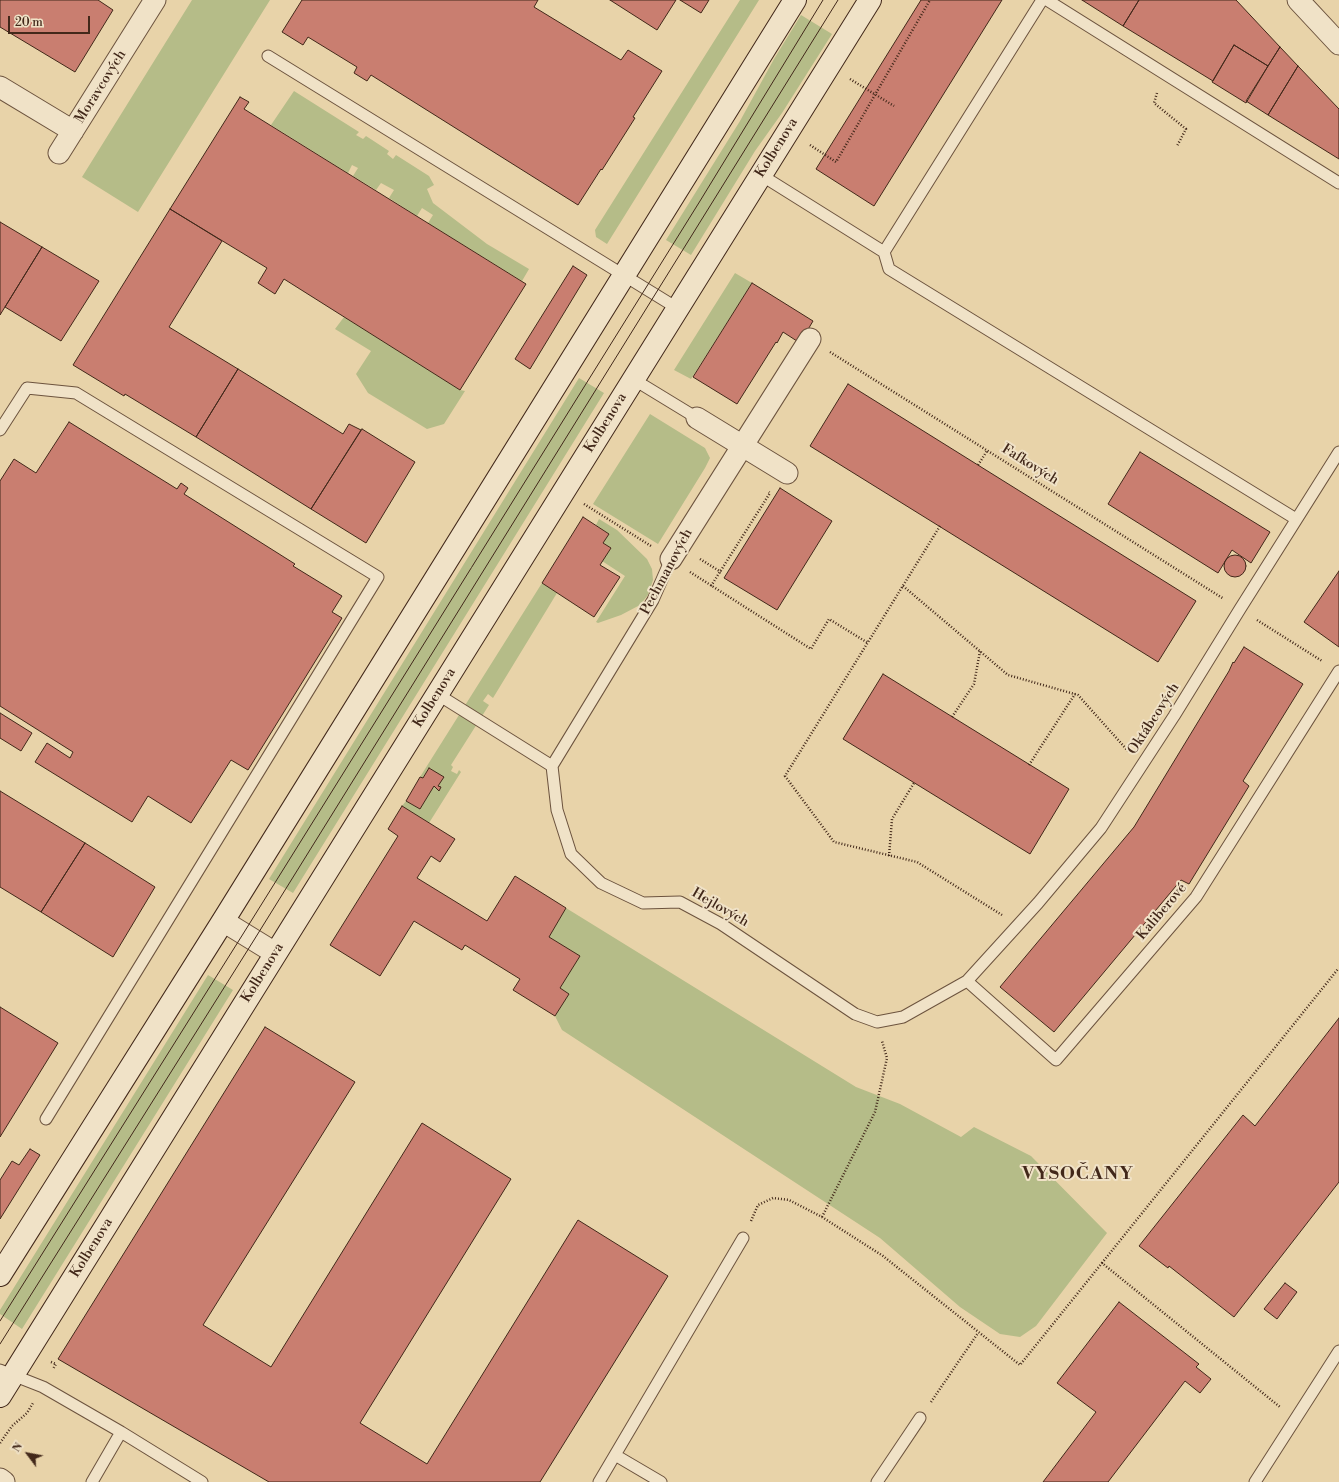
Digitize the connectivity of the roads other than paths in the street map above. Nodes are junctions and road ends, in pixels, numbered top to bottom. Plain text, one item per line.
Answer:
1 (155, 0) edge
2 (795, 0) edge
3 (870, 0) edge
4 (1042, 0) edge
5 (1047, 0) edge
6 (1298, 0) edge
7 (1339, 44) edge
8 (268, 56) dead end
9 (0, 87) edge
10 (73, 131) junction
11 (59, 153) dead end
12 (761, 175) junction
13 (1339, 183) edge
14 (884, 252) junction
15 (624, 276) junction
16 (677, 308) junction
17 (810, 339) road end
18 (633, 379) junction
19 (696, 418) joint
20 (0, 430) edge
21 (742, 446) junction
22 (1339, 452) edge
23 (787, 473) dead end
24 (1296, 519) junction
25 (671, 559) joint
26 (1339, 671) edge
27 (437, 694) junction
28 (552, 766) junction
29 (223, 921) junction
30 (275, 954) junction
31 (966, 981) junction
32 (46, 1119) dead end
33 (743, 1238) road end
34 (0, 1275) edge
35 (1339, 1351) edge
36 (7, 1372) edge
37 (0, 1396) edge
38 (920, 1418) dead end
39 (121, 1432) junction
40 (615, 1454) junction
41 (0, 1479) edge
42 (4, 1482) edge
43 (92, 1482) edge
44 (202, 1482) edge
45 (599, 1482) edge
46 (661, 1482) edge
47 (877, 1482) edge
48 (1255, 1482) edge

1 - 10 street, Moravcových
2 - 15 main road
3 - 12 main road, Kolbenova
4 - 14 lane
5 - 13 lane
6 - 7 street
8 - 15 lane
9 - 10 street
10 - 11 street, Moravcových
12 - 14 lane
12 - 16 main road, Kolbenova
14 - 24 lane
15 - 16 lane
15 - 29 main road
16 - 18 main road, Kolbenova
17 - 21 street, Pechmanových
18 - 19 lane
18 - 27 main road, Kolbenova
19 - 21 street
20 - 32 lane
21 - 23 street
21 - 25 street, Pechmanových
22 - 24 lane, Oktábcových
24 - 31 lane, Oktábcových
25 - 28 lane, Pechmanových
26 - 31 lane, Kaliberové
27 - 28 lane
27 - 30 main road, Kolbenova
28 - 31 lane, Hejlových
29 - 30 street
29 - 34 main road
30 - 36 main road, Kolbenova
33 - 40 lane
35 - 48 lane
36 - 37 main road, Kolbenova
36 - 39 lane
38 - 47 lane
39 - 43 lane
39 - 44 lane
40 - 45 lane
40 - 46 lane
41 - 42 street

